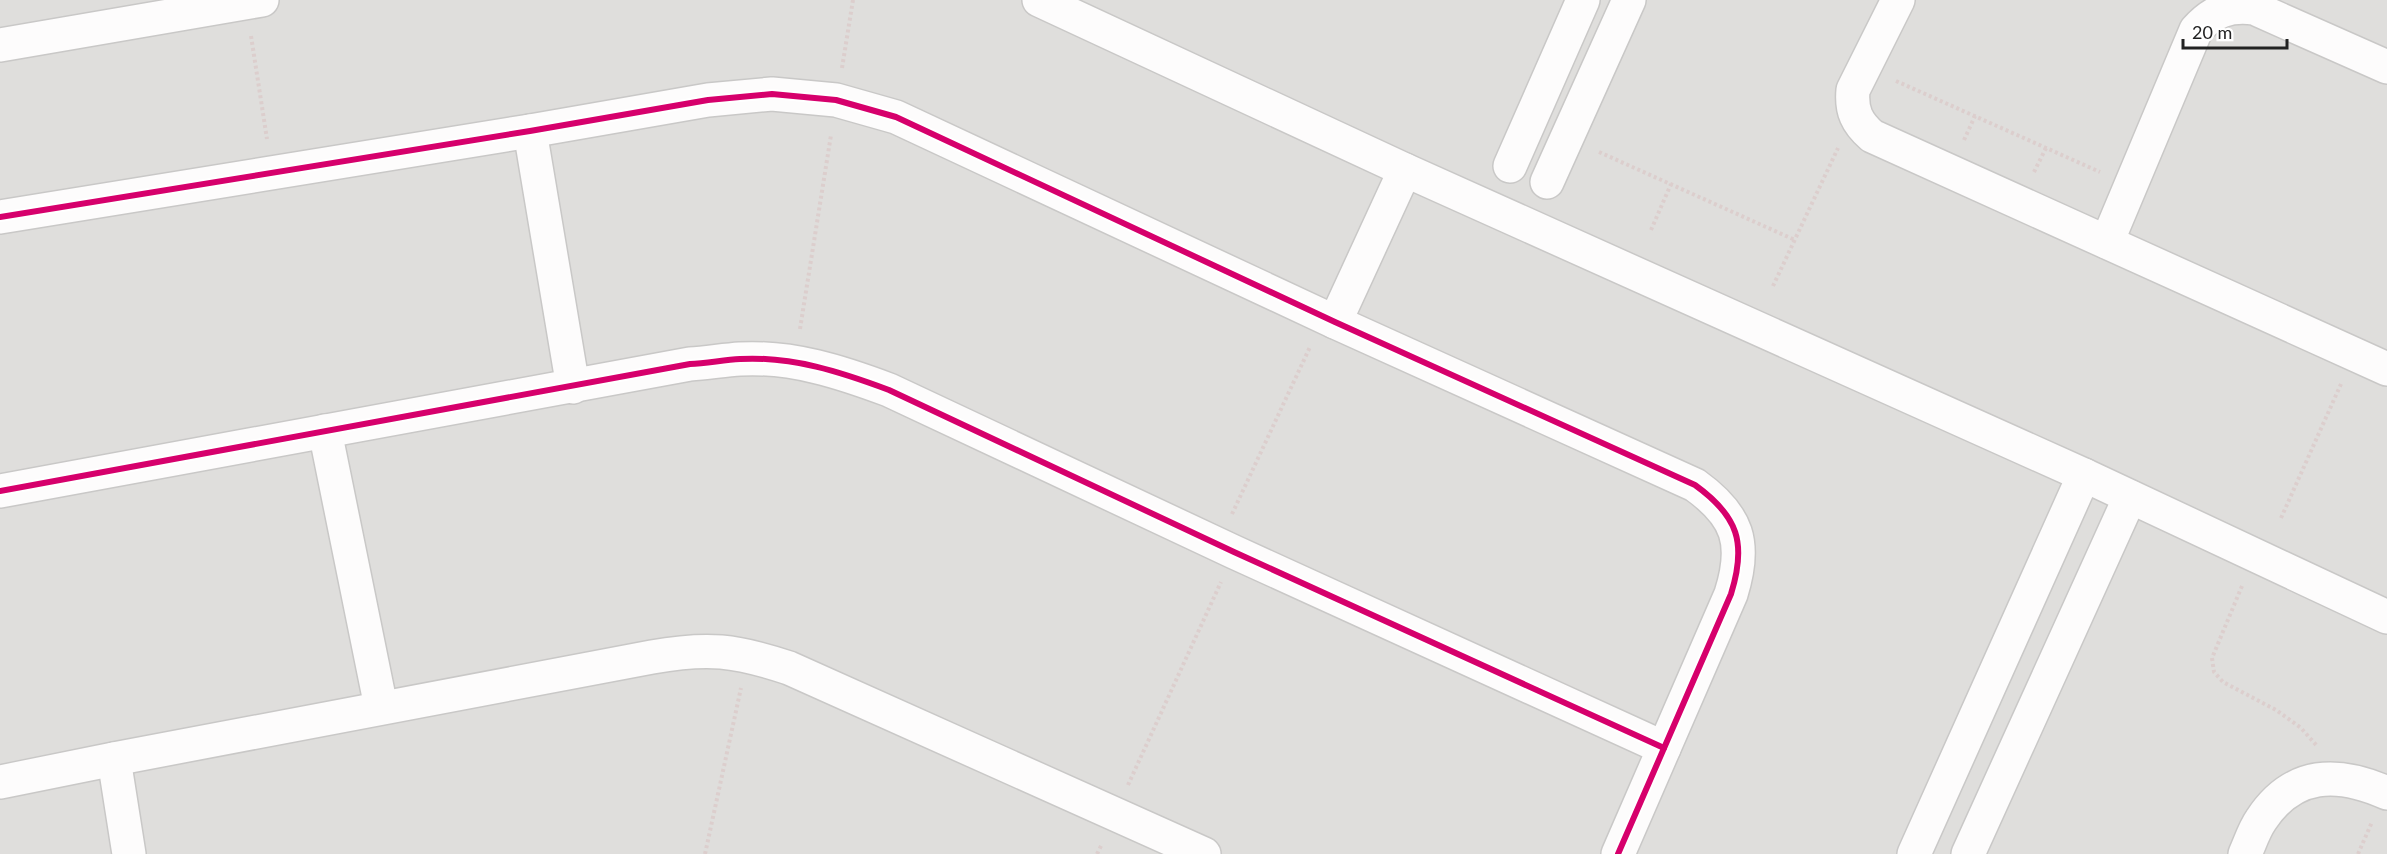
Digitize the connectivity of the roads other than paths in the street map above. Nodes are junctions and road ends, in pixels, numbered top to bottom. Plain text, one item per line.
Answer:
1 (1039, 0) edge
2 (1582, 0) edge
3 (1898, 0) edge
4 (254, 1) edge
5 (1621, 2) edge
6 (0, 45) edge
7 (2387, 67) edge
8 (530, 131) junction
9 (1510, 166) dead end
10 (1405, 170) junction
11 (1547, 182) dead end
12 (0, 217) edge
13 (2107, 242) junction
14 (1330, 319) junction
15 (2387, 369) edge
16 (573, 387) junction
17 (325, 431) junction
18 (2084, 475) junction
19 (0, 491) edge
20 (2130, 497) junction
21 (2387, 617) edge
22 (381, 707) junction
23 (1664, 748) junction
24 (114, 759) junction
25 (0, 782) edge
26 (2387, 792) edge
27 (129, 854) edge
28 (1204, 854) edge
29 (1618, 854) edge
30 (1914, 854) edge
31 (1968, 854) edge
32 (2245, 854) edge

1 - 10 street
2 - 9 street
3 - 13 street
4 - 6 street
5 - 11 street
7 - 13 street
8 - 12 street
8 - 14 street
8 - 16 street
10 - 14 street
10 - 18 street
13 - 15 street
14 - 23 street
16 - 17 street
16 - 23 street
17 - 19 street
17 - 22 street
18 - 20 street
18 - 30 street
20 - 21 street
20 - 31 street
22 - 24 street
22 - 28 street
23 - 29 street
24 - 25 street
24 - 27 street
26 - 32 street

